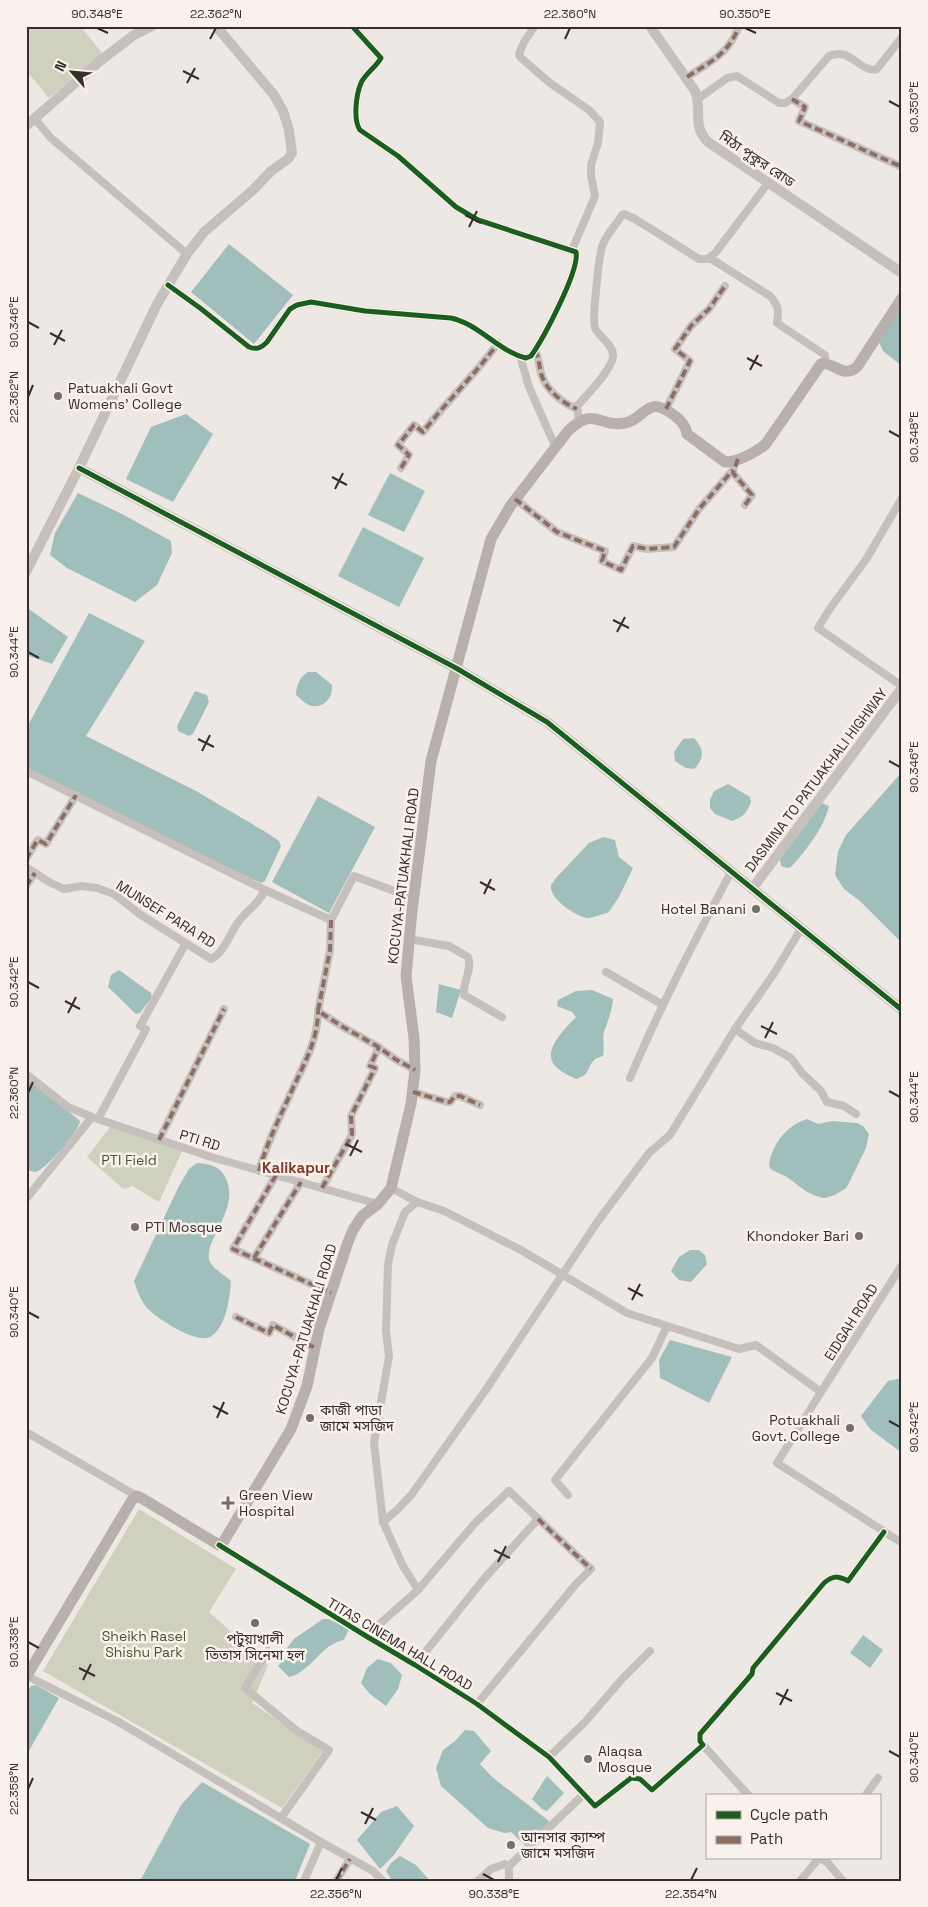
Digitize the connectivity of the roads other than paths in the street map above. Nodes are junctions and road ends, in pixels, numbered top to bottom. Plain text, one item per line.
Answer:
1 (152, 26) edge
2 (216, 26) edge
3 (352, 26) edge
4 (535, 26) edge
5 (650, 26) edge
6 (739, 26) edge
7 (902, 37) edge
8 (687, 77) junction
9 (698, 99) junction
10 (792, 99) junction
11 (30, 122) edge
12 (902, 167) edge
13 (768, 183) junction
14 (572, 250) junction
15 (187, 254) junction
16 (710, 258) junction
17 (902, 273) edge
18 (168, 285) junction
19 (725, 286) dead end
20 (902, 298) edge
21 (498, 343) junction
22 (535, 350) junction
23 (520, 356) junction
24 (825, 363) junction
25 (577, 409) junction
26 (666, 409) junction
27 (579, 421) junction
28 (555, 446) junction
29 (738, 459) junction
30 (79, 468) junction
31 (401, 468) dead end
32 (733, 470) junction
33 (902, 498) edge
34 (515, 499) junction
35 (745, 505) dead end
36 (26, 572) edge
37 (456, 668) junction
38 (902, 688) edge
39 (26, 771) edge
40 (76, 795) junction
41 (26, 859) edge
42 (26, 867) edge
43 (731, 872) junction
44 (35, 873) junction
45 (26, 886) edge
46 (752, 889) junction
47 (264, 890) junction
48 (413, 898) junction
49 (331, 920) junction
50 (802, 929) junction
51 (409, 939) junction
52 (186, 943) junction
53 (606, 972) dead end
54 (663, 1005) junction
55 (224, 1009) dead end
56 (902, 1010) edge
57 (318, 1011) junction
58 (502, 1017) dead end
59 (735, 1030) junction
60 (379, 1047) junction
61 (416, 1070) junction
62 (26, 1074) edge
63 (630, 1078) dead end
64 (413, 1092) junction
65 (480, 1105) dead end
66 (856, 1114) dead end
67 (95, 1118) junction
68 (159, 1140) junction
69 (259, 1171) junction
70 (276, 1175) junction
71 (301, 1182) junction
72 (322, 1188) junction
73 (391, 1188) junction
74 (26, 1199) edge
75 (417, 1202) junction
76 (378, 1204) junction
77 (254, 1258) junction
78 (902, 1265) edge
79 (563, 1275) junction
80 (331, 1293) junction
81 (236, 1317) dead end
82 (667, 1326) junction
83 (314, 1348) junction
84 (821, 1392) junction
85 (26, 1432) edge
86 (568, 1495) dead end
87 (137, 1496) junction
88 (538, 1519) junction
89 (383, 1522) junction
90 (884, 1532) junction
91 (902, 1542) edge
92 (219, 1545) junction
93 (418, 1590) junction
94 (366, 1636) junction
95 (268, 1651) dead end
96 (650, 1651) dead end
97 (415, 1664) junction
98 (26, 1676) edge
99 (477, 1704) junction
100 (703, 1745) junction
101 (548, 1757) junction
102 (878, 1778) dead end
103 (584, 1794) junction
104 (747, 1794) edge
105 (866, 1794) edge
106 (281, 1818) junction
107 (321, 1842) junction
108 (350, 1859) junction
109 (817, 1860) edge
110 (823, 1860) edge
111 (509, 1866) junction
112 (304, 1881) edge
113 (336, 1881) edge
114 (383, 1881) edge
115 (478, 1881) edge
116 (508, 1881) edge
117 (800, 1881) edge
118 (843, 1881) edge

1 - 11 street
2 - 15 street
3 - 14 street
4 - 14 street
5 - 8 street, মিঠা পুকুর রোড
6 - 8 street
7 - 10 street
8 - 9 street, মিঠা পুকুর রোড
9 - 10 street
9 - 13 street, মিঠা পুকুর রোড
10 - 12 street
11 - 15 street
13 - 16 street
13 - 17 street, মিঠা পুকুর রোড
14 - 22 street
15 - 18 street
16 - 24 street
16 - 25 street
18 - 21 street
18 - 30 street
19 - 26 street
20 - 24 main road
21 - 23 street
21 - 31 street
22 - 23 street
22 - 25 street
23 - 28 street
24 - 29 main road
25 - 27 street
26 - 27 main road
26 - 29 main road
27 - 28 main road, KOCUYA-PATUAKHALI ROAD
28 - 34 main road, KOCUYA-PATUAKHALI ROAD
29 - 32 street
30 - 36 street
30 - 37 street
32 - 34 street
32 - 35 street
33 - 38 street
34 - 37 main road, KOCUYA-PATUAKHALI ROAD
37 - 43 street
37 - 48 main road, KOCUYA-PATUAKHALI ROAD
38 - 46 street, DASMINA TO PATUAKHALI HIGHWAY
39 - 40 street
40 - 41 street
40 - 47 street
42 - 44 street, MUNSEF PARA RD
43 - 46 street
43 - 54 street
44 - 45 street
44 - 52 street, MUNSEF PARA RD
46 - 50 street
47 - 49 street
47 - 52 street, MUNSEF PARA RD
48 - 49 street
48 - 51 main road, KOCUYA-PATUAKHALI ROAD
49 - 57 street
50 - 56 street
50 - 59 street
51 - 58 street
51 - 61 main road, KOCUYA-PATUAKHALI ROAD
52 - 67 street
53 - 54 street
54 - 63 street
55 - 68 street
57 - 60 street
57 - 69 street
59 - 66 street
59 - 79 street
60 - 61 street
60 - 72 street
61 - 64 main road, KOCUYA-PATUAKHALI ROAD
62 - 67 street, PTI RD
64 - 65 street
64 - 73 main road, KOCUYA-PATUAKHALI ROAD
67 - 68 street, PTI RD
67 - 74 street
68 - 69 street, PTI RD
69 - 70 street, PTI RD
70 - 71 street, PTI RD
70 - 77 street
71 - 72 street, PTI RD
71 - 77 street
72 - 76 street, PTI RD
73 - 75 street
73 - 76 main road, KOCUYA-PATUAKHALI ROAD
75 - 79 street
75 - 89 street
76 - 80 main road, KOCUYA-PATUAKHALI ROAD
77 - 80 street
78 - 84 street, EIDGAH ROAD
79 - 82 street
79 - 89 street
80 - 83 main road, KOCUYA-PATUAKHALI ROAD
81 - 83 street
82 - 84 street
82 - 86 street
83 - 92 main road, KOCUYA-PATUAKHALI ROAD
84 - 90 street, EIDGAH ROAD
85 - 87 street
87 - 92 main road
87 - 98 main road
88 - 93 street
88 - 97 street
88 - 99 street
89 - 93 street
90 - 91 street
90 - 100 street
92 - 94 street, TITAS CINEMA HALL ROAD
93 - 94 street
94 - 97 street, TITAS CINEMA HALL ROAD
95 - 106 street
96 - 101 street
97 - 99 street, TITAS CINEMA HALL ROAD
98 - 106 street
99 - 101 street, TITAS CINEMA HALL ROAD
100 - 103 street
100 - 104 street
101 - 103 street, TITAS CINEMA HALL ROAD
102 - 105 street
103 - 111 street
106 - 107 street
107 - 108 street
107 - 112 street
108 - 113 street
108 - 114 street
109 - 117 street
110 - 118 street
111 - 115 street
111 - 116 street

